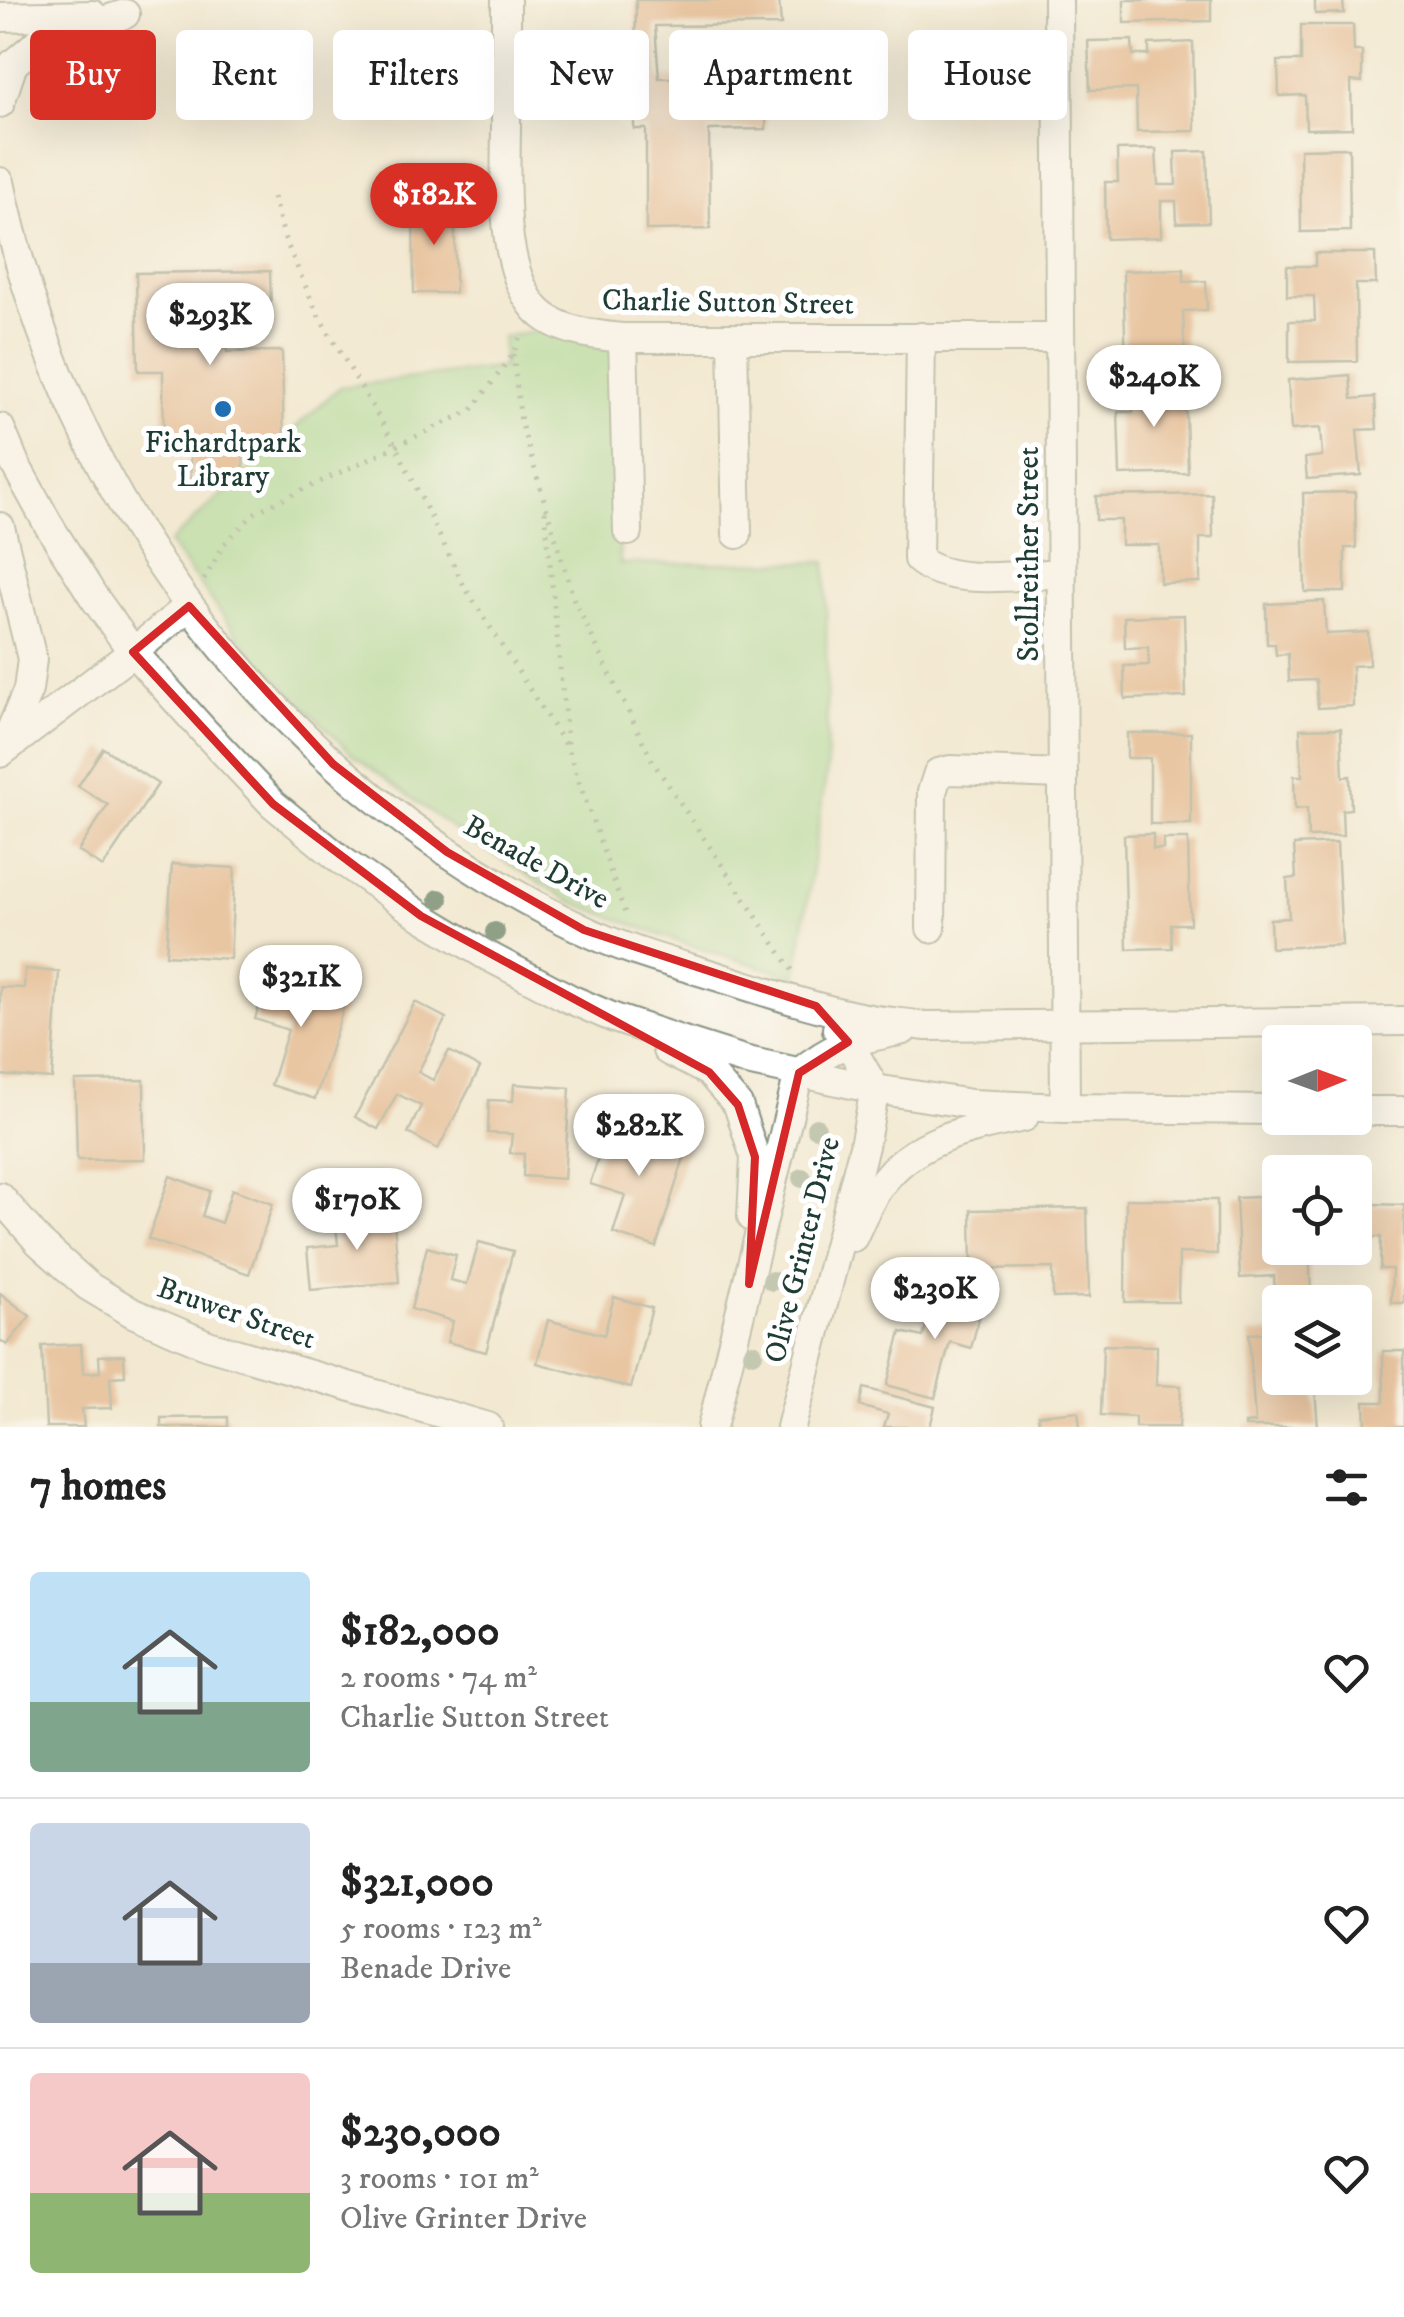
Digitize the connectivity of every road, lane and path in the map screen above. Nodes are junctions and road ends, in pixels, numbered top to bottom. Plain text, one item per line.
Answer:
1 (506, 0) edge
2 (1058, 0) edge
3 (0, 17) edge
4 (0, 104) edge
5 (0, 182) edge
6 (273, 197) dead end
7 (533, 306) junction
8 (623, 338) junction
9 (921, 338) junction
10 (1060, 338) junction
11 (733, 339) junction
12 (513, 354) junction
13 (0, 428) edge
14 (396, 446) junction
15 (544, 498) junction
16 (0, 527) edge
17 (628, 531) dead end
18 (738, 534) dead end
19 (1062, 573) junction
20 (190, 606) junction
21 (133, 652) junction
22 (568, 750) junction
23 (1, 752) edge
24 (1063, 774) junction
25 (932, 928) dead end
26 (639, 953) junction
27 (570, 999) junction
28 (816, 1006) junction
29 (1404, 1021) edge
30 (1064, 1024) junction
31 (925, 1026) junction
32 (848, 1042) junction
33 (800, 1073) junction
34 (875, 1089) junction
35 (1065, 1108) junction
36 (1262, 1110) edge
37 (1372, 1111) edge
38 (1404, 1111) edge
39 (0, 1197) edge
40 (749, 1284) junction
41 (828, 1290) junction
42 (488, 1427) edge
43 (712, 1427) edge
44 (792, 1427) edge

1 - 7 street
2 - 10 street, Stollreither Street
3 - 4 street
5 - 20 street, Benade Drive
6 - 14 path
7 - 8 street, Charlie Sutton Street
7 - 12 path
8 - 11 street, Charlie Sutton Street
8 - 17 street
9 - 10 street, Charlie Sutton Street
9 - 11 street, Charlie Sutton Street
9 - 19 street
10 - 19 street, Stollreither Street
11 - 18 street
12 - 14 path
12 - 15 path
13 - 21 street
14 - 20 path
14 - 22 path
15 - 22 path
15 - 28 path
16 - 23 street
19 - 24 street, Stollreither Street
20 - 21 street
20 - 26 street, Benade Drive
21 - 23 street
21 - 27 street
22 - 26 path
24 - 25 street
24 - 30 street, Stollreither Street
26 - 28 street, Benade Drive
27 - 33 street
27 - 40 street
28 - 31 street, Benade Drive
28 - 32 street
29 - 30 street, Benade Drive
30 - 31 street, Benade Drive
30 - 35 street, Stollreither Street
31 - 32 street
32 - 33 street
32 - 34 street
33 - 34 street
33 - 40 street, Olive Grinter Drive
34 - 35 street
34 - 41 street, Olive Grinter Drive
35 - 36 street
35 - 41 street
37 - 38 street
39 - 42 street, Bruwer Street
40 - 43 street, Olive Grinter Drive
41 - 44 street, Olive Grinter Drive

